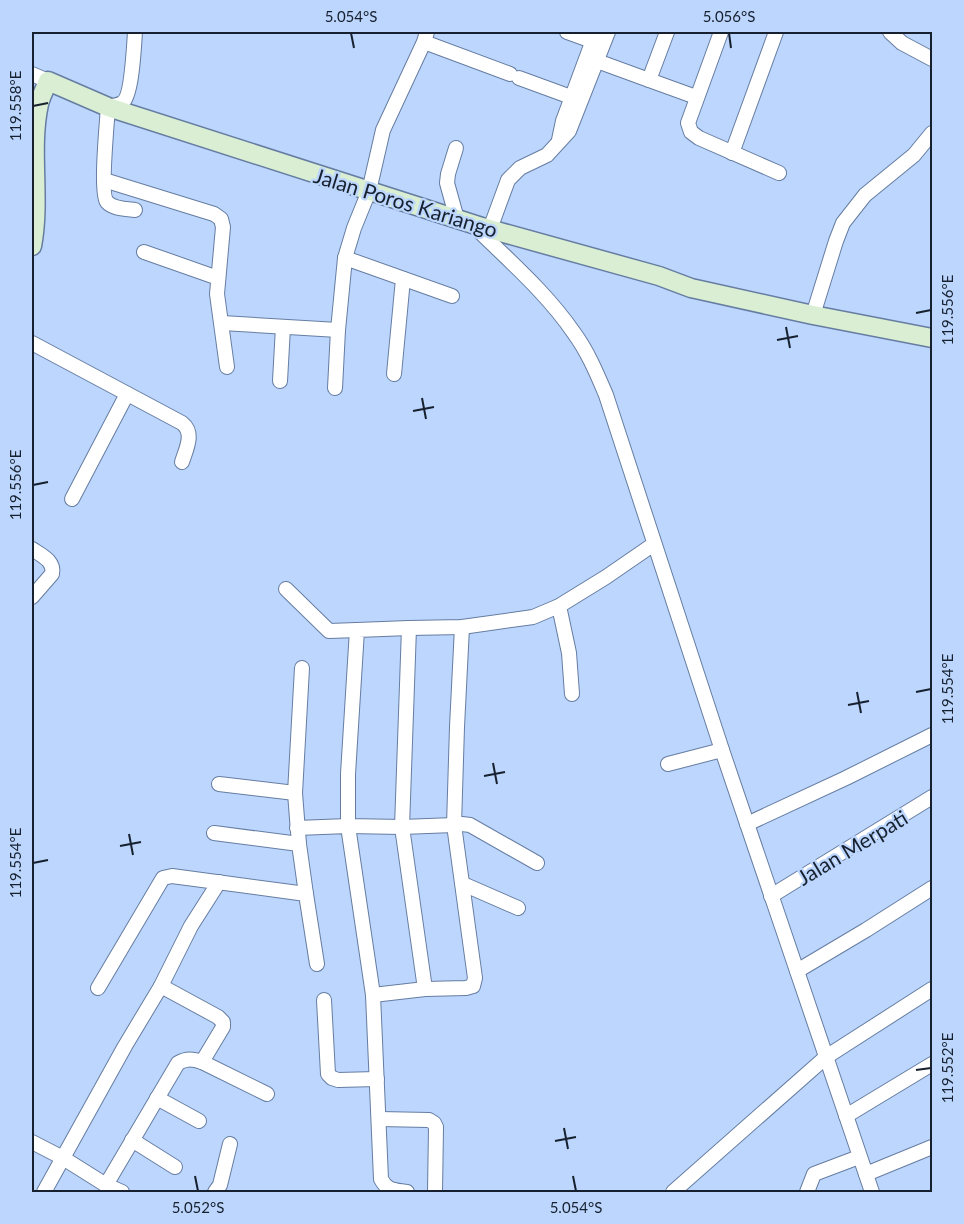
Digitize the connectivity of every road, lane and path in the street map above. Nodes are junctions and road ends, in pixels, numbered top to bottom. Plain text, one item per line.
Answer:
1 (135, 32) edge
2 (567, 32) edge
3 (608, 32) edge
4 (667, 32) edge
5 (721, 32) edge
6 (776, 32) edge
7 (891, 32) edge
8 (594, 36) edge
9 (425, 37) edge
10 (933, 59) edge
11 (597, 61) junction
12 (40, 78) edge
13 (649, 80) junction
14 (571, 97) junction
15 (696, 97) junction
16 (108, 107) junction
17 (933, 134) edge
18 (559, 142) junction
19 (456, 148) dead end
20 (732, 153) junction
21 (779, 173) dead end
22 (104, 180) junction
23 (369, 191) junction
24 (33, 208) edge
25 (135, 210) dead end
26 (464, 221) junction
27 (490, 229) junction
28 (32, 246) edge
29 (144, 252) dead end
30 (345, 258) junction
31 (218, 278) junction
32 (403, 279) junction
33 (452, 296) dead end
34 (813, 315) junction
35 (222, 323) junction
36 (283, 327) junction
37 (338, 330) junction
38 (933, 338) edge
39 (32, 343) edge
40 (227, 368) dead end
41 (394, 374) dead end
42 (280, 381) dead end
43 (335, 388) dead end
44 (127, 394) junction
45 (182, 462) dead end
46 (72, 499) dead end
47 (654, 544) junction
48 (32, 549) edge
49 (286, 590) dead end
50 (32, 597) edge
51 (559, 606) junction
52 (462, 627) junction
53 (409, 628) junction
54 (357, 630) junction
55 (302, 668) dead end
56 (572, 694) dead end
57 (933, 735) edge
58 (722, 750) junction
59 (668, 764) dead end
60 (219, 784) dead end
61 (296, 793) junction
62 (933, 798) edge
63 (747, 824) junction
64 (454, 825) junction
65 (348, 826) junction
66 (402, 827) junction
67 (297, 828) junction
68 (214, 833) dead end
69 (299, 844) junction
70 (537, 863) dead end
71 (219, 882) junction
72 (463, 884) junction
73 (933, 888) edge
74 (306, 894) junction
75 (771, 896) junction
76 (518, 908) dead end
77 (317, 964) dead end
78 (797, 971) junction
79 (161, 986) junction
80 (98, 988) dead end
81 (425, 989) junction
82 (933, 989) edge
83 (373, 995) junction
84 (324, 1000) dead end
85 (826, 1056) junction
86 (202, 1062) junction
87 (933, 1064) edge
88 (377, 1079) junction
89 (267, 1094) dead end
90 (157, 1098) junction
91 (846, 1116) junction
92 (379, 1119) junction
93 (199, 1121) dead end
94 (132, 1140) junction
95 (32, 1142) edge
96 (230, 1144) dead end
97 (933, 1146) edge
98 (859, 1157) junction
99 (63, 1158) junction
100 (175, 1167) dead end
101 (866, 1174) junction
102 (106, 1185) junction
103 (45, 1192) edge
104 (122, 1192) edge
105 (215, 1192) edge
106 (407, 1192) edge
107 (435, 1192) edge
108 (673, 1192) edge
109 (807, 1192) edge
110 (872, 1192) edge

1 - 16 street
2 - 8 street
3 - 11 street
4 - 13 street
5 - 15 street
6 - 20 street
7 - 10 street
8 - 14 street
9 - 14 street
9 - 23 street
11 - 13 street
11 - 18 street
12 - 16 main road, Jalan Poros Kariango
12 - 24 main road, Jalan Poros Kariango
13 - 15 street
14 - 18 street
15 - 20 street
16 - 22 street
16 - 23 main road, Jalan Poros Kariango
17 - 34 street
18 - 27 street
19 - 26 street
20 - 21 street
22 - 25 street
22 - 31 street
23 - 26 main road, Jalan Poros Kariango
23 - 30 street
24 - 28 main road, Jalan Poros Kariango
26 - 27 main road, Jalan Poros Kariango
26 - 47 street
27 - 34 main road, Jalan Poros Kariango
29 - 31 street
30 - 32 street
30 - 37 street
31 - 35 street
32 - 33 street
32 - 41 street
34 - 38 main road, Jalan Poros Kariango
35 - 36 street
35 - 40 street
36 - 37 street
36 - 42 street
37 - 43 street
39 - 44 street
44 - 45 street
44 - 46 street
47 - 51 street
47 - 58 street
48 - 50 street
49 - 54 street
51 - 52 street
51 - 56 street
52 - 53 street
52 - 64 street
53 - 54 street
53 - 66 street
54 - 65 street
55 - 61 street
57 - 63 street
58 - 59 street
58 - 63 street
60 - 61 street
61 - 67 street
62 - 75 street, Jalan Merpati
63 - 75 street
64 - 66 street
64 - 70 street
64 - 72 street
65 - 66 street
65 - 67 street
65 - 83 street
66 - 81 street
67 - 69 street
68 - 69 street
69 - 74 street
71 - 74 street
71 - 79 street
71 - 80 street
72 - 76 street
72 - 81 street
73 - 78 street
74 - 77 street
75 - 78 street
78 - 85 street
79 - 86 street
79 - 99 street
81 - 83 street
82 - 85 street
83 - 88 street
84 - 88 street
85 - 91 street
85 - 108 street
86 - 89 street
86 - 90 street
87 - 91 street
88 - 92 street
90 - 93 street
90 - 94 street
91 - 98 street
92 - 106 street
92 - 107 street
94 - 100 street
94 - 102 street
95 - 99 street
96 - 105 street
97 - 101 street
98 - 101 street
98 - 109 street
99 - 102 street
99 - 103 street
101 - 110 street
102 - 104 street

